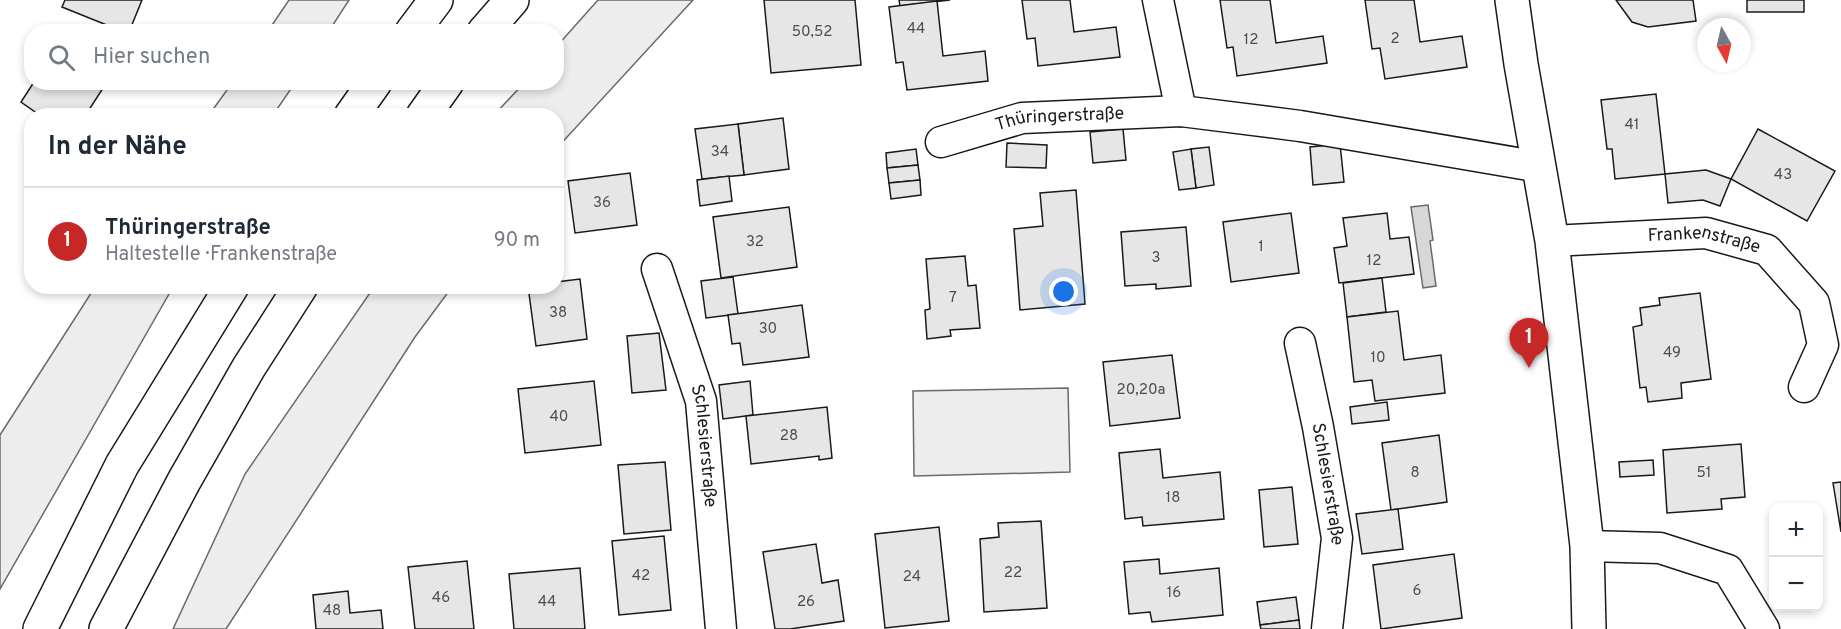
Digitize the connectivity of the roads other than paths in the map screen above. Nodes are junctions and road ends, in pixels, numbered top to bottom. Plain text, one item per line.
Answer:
1 (435, 0) edge
2 (512, 0) edge
3 (1158, 0) edge
4 (1512, 0) edge
5 (418, 24) edge
6 (491, 24) edge
7 (369, 90) edge
8 (441, 90) edge
9 (357, 108) edge
10 (429, 108) edge
11 (1181, 111) junction
12 (941, 142) dead end
13 (1540, 167) junction
14 (1552, 241) junction
15 (657, 269) dead end
16 (227, 294) edge
17 (296, 294) edge
18 (1300, 343) dead end
19 (1804, 387) dead end
20 (1587, 546) junction
21 (40, 629) edge
22 (106, 629) edge
23 (721, 629) edge
24 (1327, 629) edge
25 (1589, 629) edge
26 (1764, 629) edge

1 - 5 main road
2 - 6 main road
3 - 11 street
4 - 13 main road
7 - 9 main road
8 - 10 main road
11 - 12 street, Thüringerstraße
11 - 13 street, Thüringerstraße
13 - 14 main road
14 - 19 street, Frankenstraße
14 - 20 main road
15 - 23 street, Schlesierstraße
16 - 21 main road
17 - 22 main road
18 - 24 street, Schlesierstraße
20 - 25 main road
20 - 26 street

